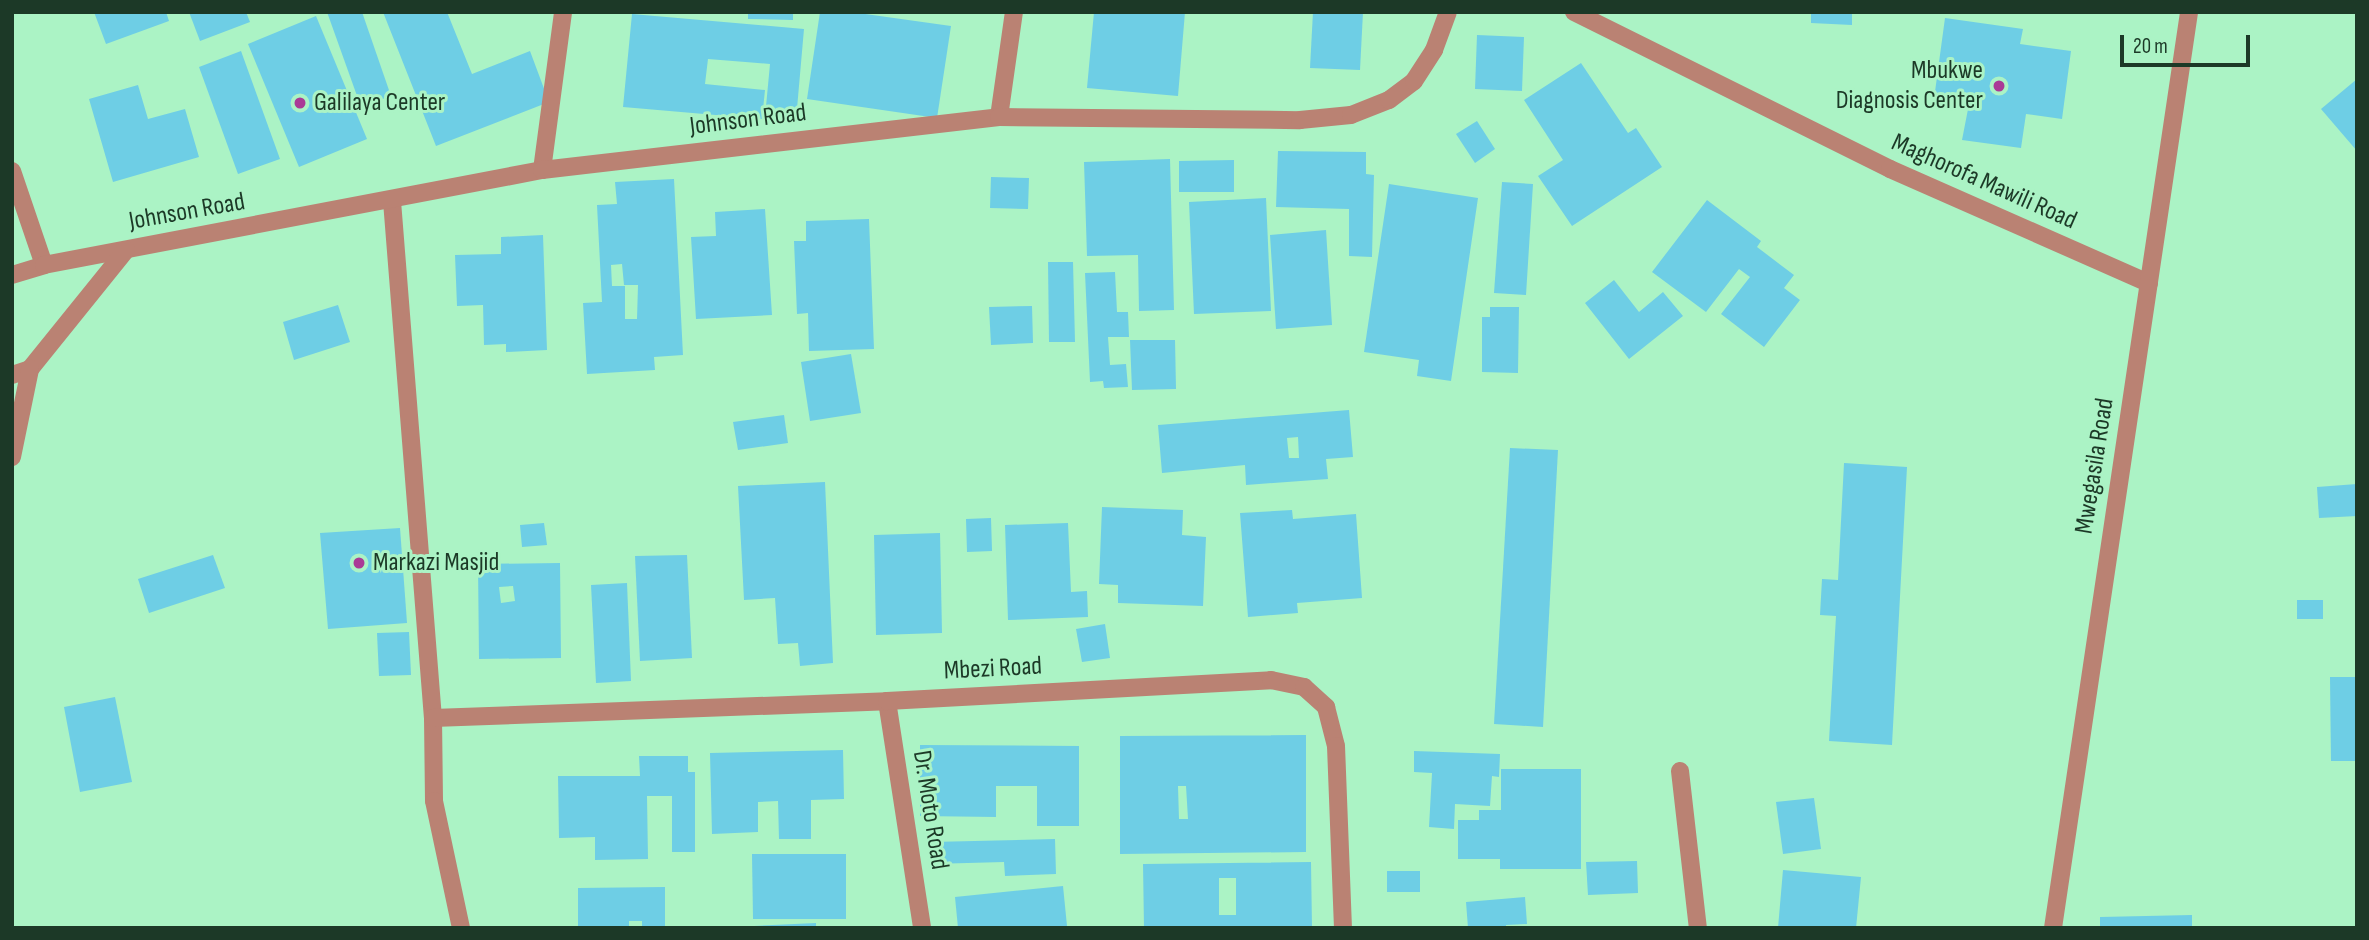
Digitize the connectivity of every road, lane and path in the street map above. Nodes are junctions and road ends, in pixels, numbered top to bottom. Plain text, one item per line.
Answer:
1 (563, 12) edge
2 (1014, 12) edge
3 (1448, 12) edge
4 (1574, 12) edge
5 (2189, 12) edge
6 (999, 117) junction
7 (542, 170) junction
8 (12, 171) edge
9 (392, 201) junction
10 (126, 250) junction
11 (44, 265) junction
12 (12, 275) edge
13 (2149, 283) junction
14 (30, 369) junction
15 (12, 375) edge
16 (12, 457) edge
17 (887, 701) junction
18 (433, 718) junction
19 (1680, 771) dead end
20 (461, 928) edge
21 (922, 928) edge
22 (1343, 928) edge
23 (1698, 928) edge
24 (2053, 928) edge

1 - 7 street
2 - 6 street
3 - 6 street, Johnson Road
4 - 13 street, Maghorofa Mawili Road
5 - 13 street, Mwegasila Road
6 - 7 street, Johnson Road
7 - 9 street, Johnson Road
8 - 11 street
9 - 10 street, Johnson Road
9 - 18 street
10 - 11 street, Johnson Road
10 - 14 street
11 - 12 street, Johnson Road
13 - 24 street, Mwegasila Road
14 - 15 street
14 - 16 street
17 - 18 street, Mbezi Road
17 - 21 street, Dr. Moto Road
17 - 22 street, Mbezi Road
18 - 20 street
19 - 23 street

